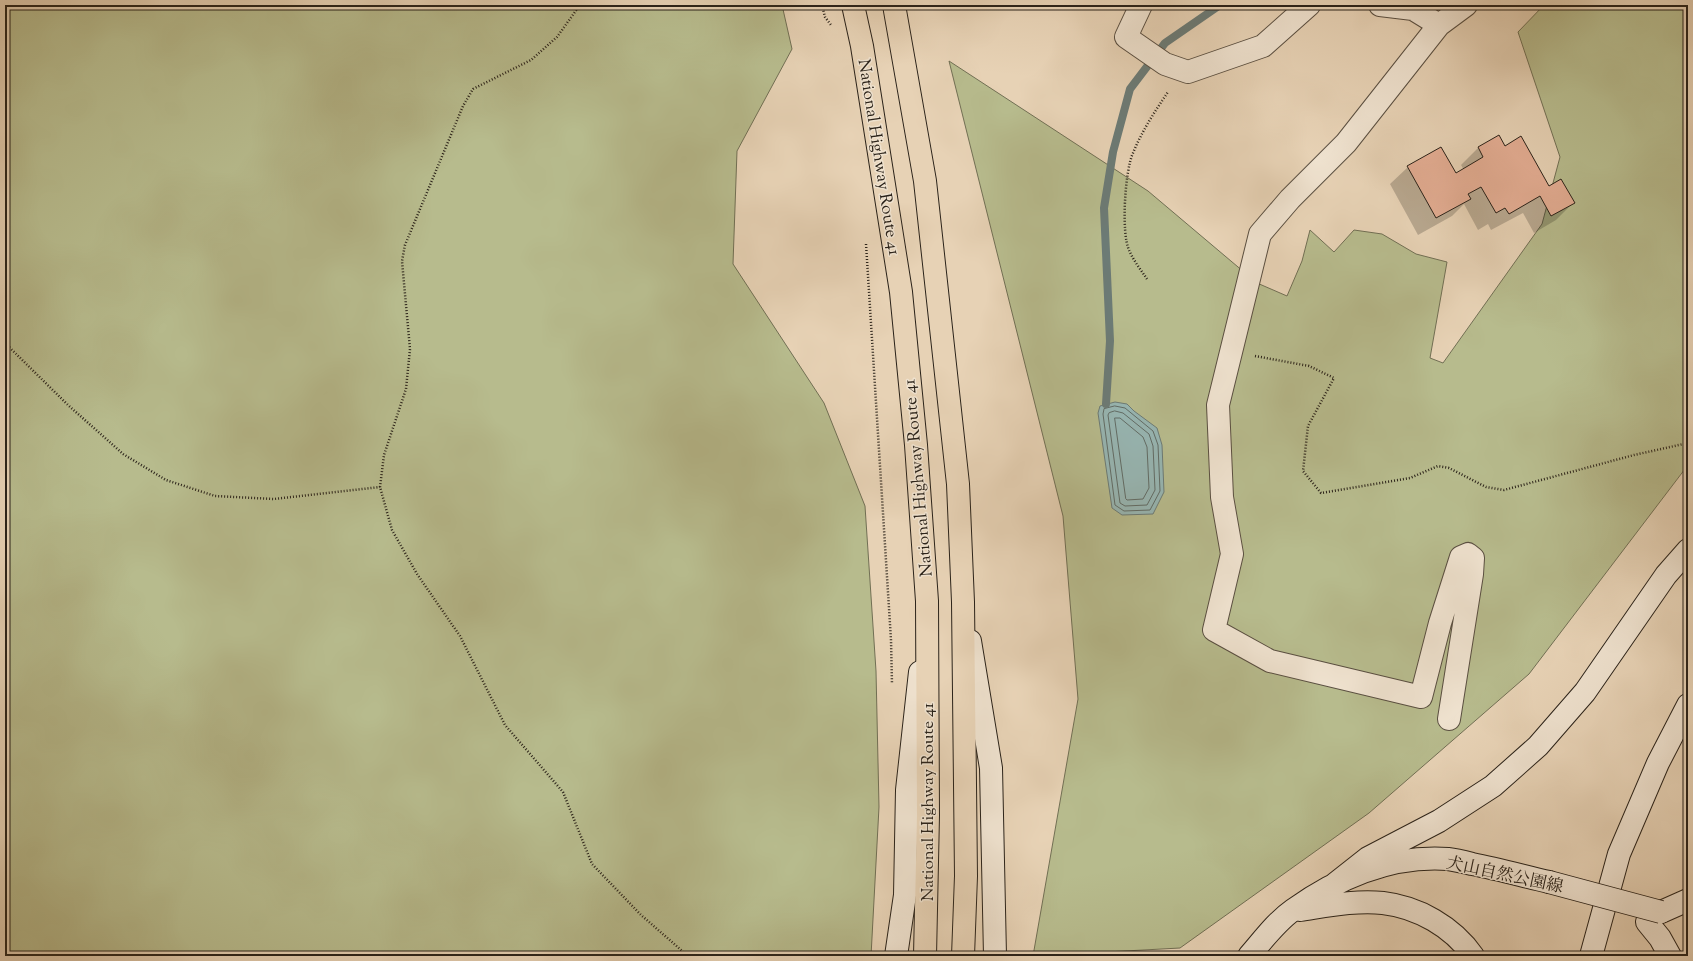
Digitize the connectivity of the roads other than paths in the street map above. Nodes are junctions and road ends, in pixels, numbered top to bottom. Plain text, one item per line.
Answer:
1 (853, 5) edge
2 (894, 5) edge
3 (1141, 5) edge
4 (1309, 5) edge
5 (1380, 5) edge
6 (1466, 5) edge
7 (1439, 25) junction
8 (1688, 550) edge
9 (927, 601) junction
10 (964, 602) junction
11 (1688, 705) edge
12 (1449, 719) dead end
13 (1334, 884) junction
14 (1688, 900) edge
15 (1292, 911) junction
16 (1654, 917) junction
17 (896, 956) edge
18 (925, 956) edge
19 (963, 956) edge
20 (995, 956) edge
21 (1249, 956) edge
22 (1473, 956) edge
23 (1591, 956) edge
24 (1670, 956) edge

1 - 9 highway, National Highway Route 41
2 - 10 highway
3 - 4 main road
5 - 7 main road
6 - 7 main road
7 - 12 main road
8 - 13 main road
9 - 17 main road
9 - 18 highway, National Highway Route 41
10 - 19 highway
10 - 20 main road
11 - 23 main road
13 - 15 main road, 犬山自然公園線
13 - 16 main road, 犬山自然公園線, bridge
14 - 16 main road
15 - 21 main road, 犬山自然公園線
15 - 22 main road
16 - 24 main road

